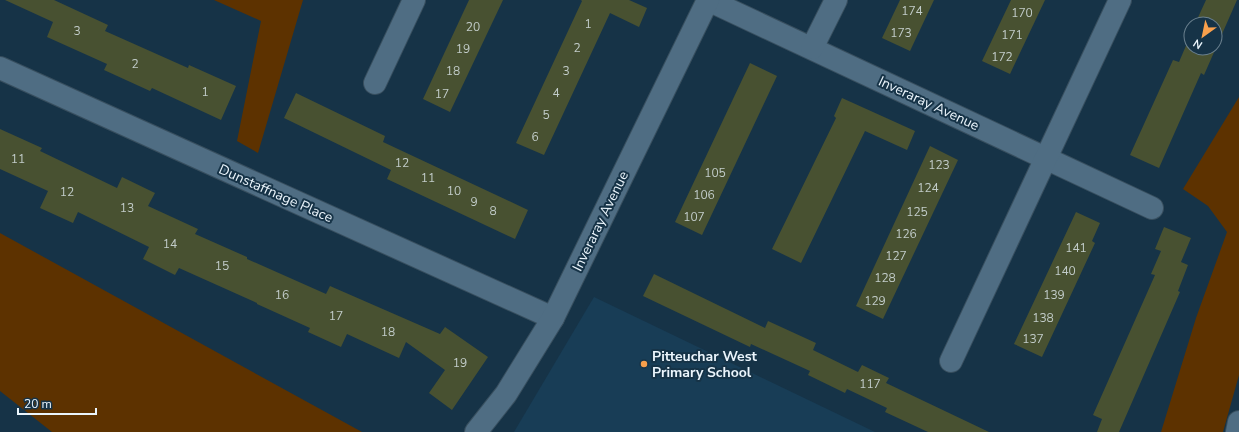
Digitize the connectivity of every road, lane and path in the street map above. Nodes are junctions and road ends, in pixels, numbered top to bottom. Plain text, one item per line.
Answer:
1 (414, 0) edge
2 (708, 0) edge
3 (836, 0) edge
4 (1120, 0) edge
5 (812, 48) junction
6 (0, 68) edge
7 (375, 83) dead end
8 (1046, 158) junction
9 (1152, 208) dead end
10 (553, 318) junction
11 (950, 361) dead end
12 (1239, 422) edge
13 (476, 432) edge
14 (1237, 432) edge

1 - 7 street
2 - 5 street, Inveraray Avenue
2 - 10 street, Inveraray Avenue
3 - 5 street
4 - 8 street
5 - 8 street, Inveraray Avenue
6 - 10 street, Dunstaffnage Place
8 - 9 street, Inveraray Avenue
8 - 11 street
10 - 13 street, Inveraray Avenue
12 - 14 street

